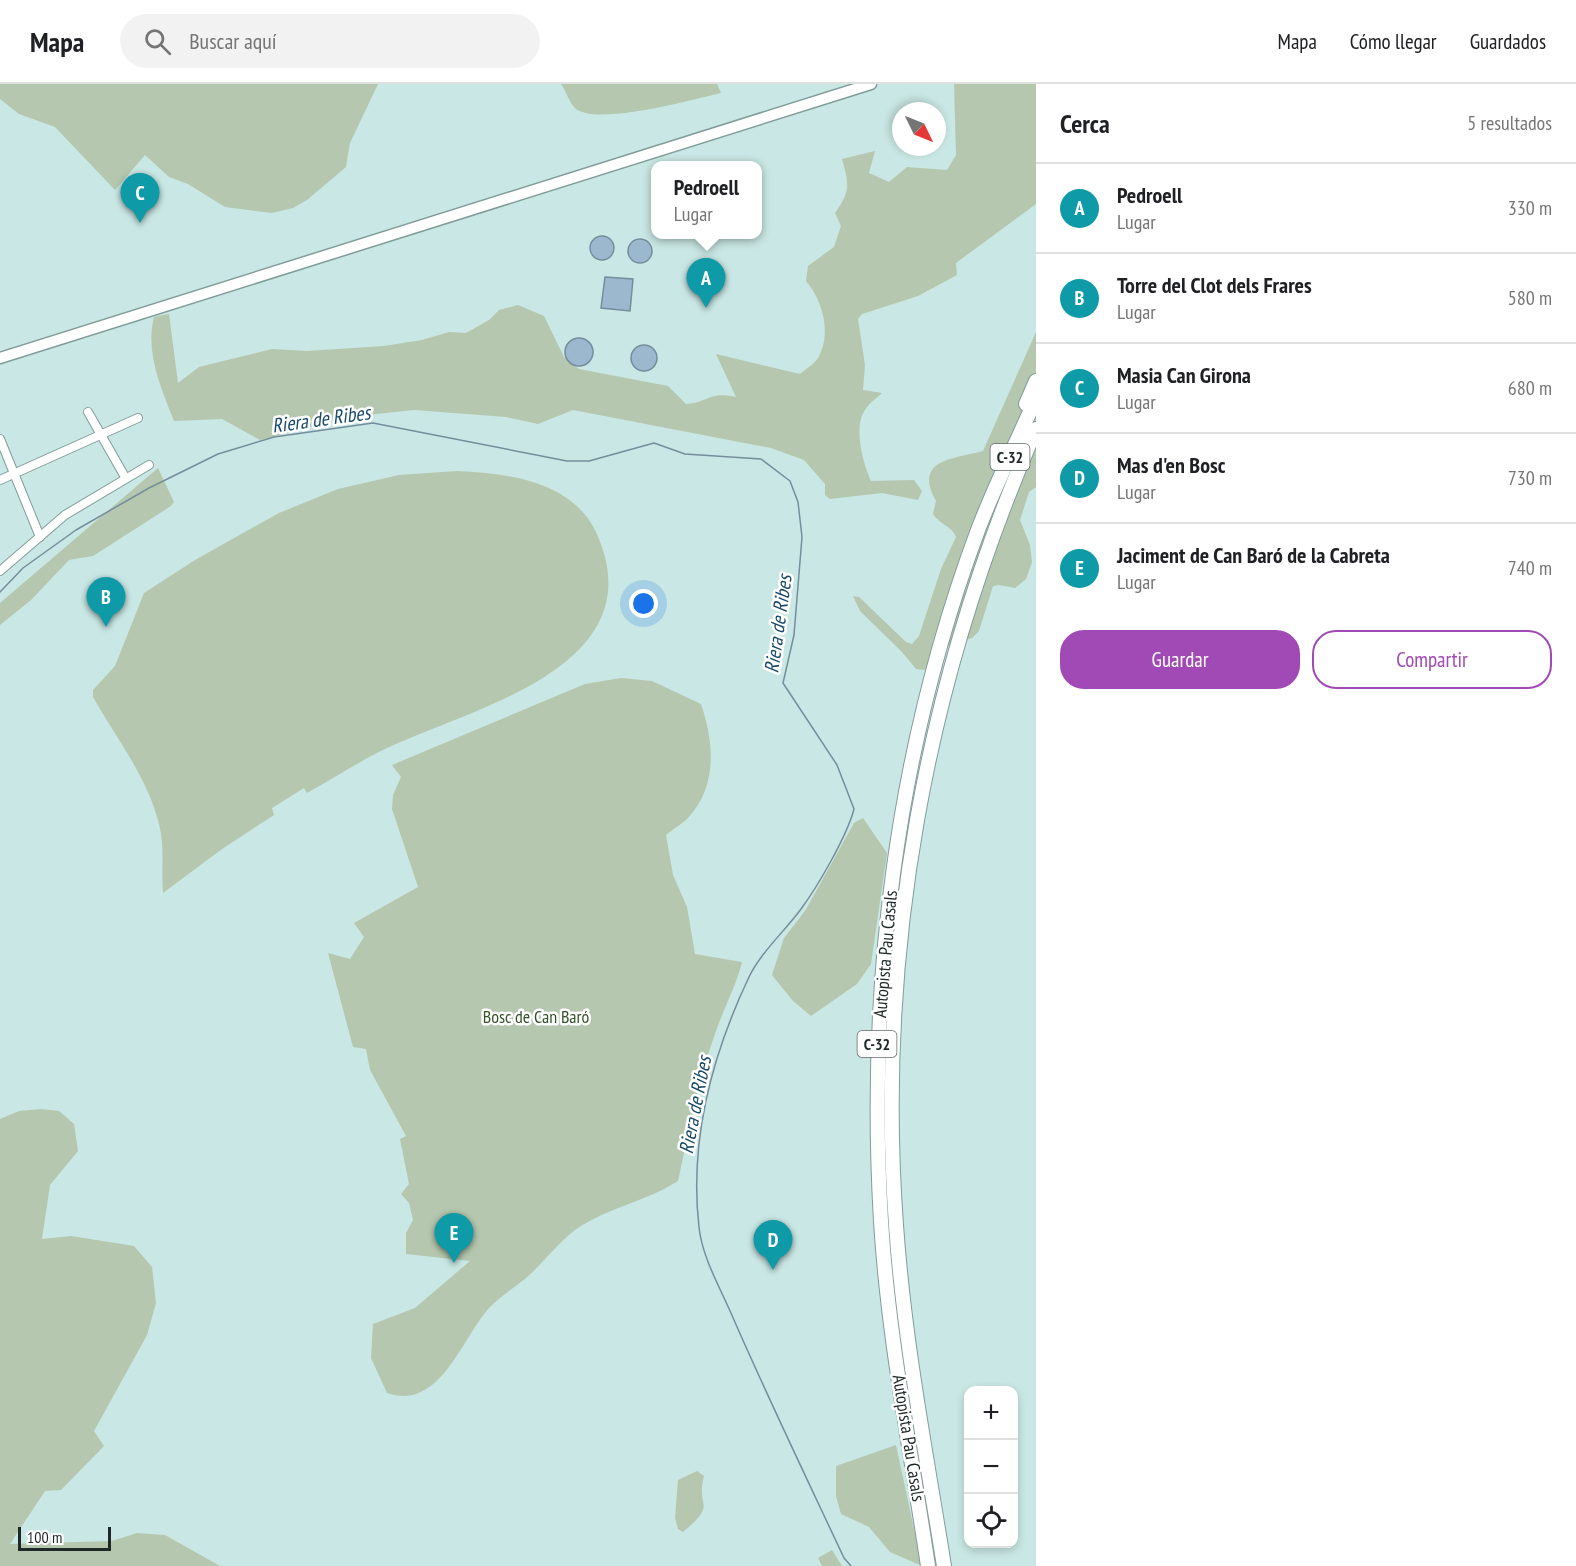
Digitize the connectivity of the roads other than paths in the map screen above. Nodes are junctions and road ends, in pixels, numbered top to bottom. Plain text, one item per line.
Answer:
1 (871, 84) edge
2 (0, 358) edge
3 (1036, 381) edge
4 (1036, 398) edge
5 (88, 412) dead end
6 (138, 418) dead end
7 (1036, 429) edge
8 (101, 436) junction
9 (0, 439) edge
10 (149, 465) dead end
11 (14, 475) junction
12 (126, 477) junction
13 (0, 480) edge
14 (982, 521) junction
15 (40, 537) junction
16 (0, 571) edge
17 (928, 1566) edge
18 (944, 1566) edge

1 - 2 street
3 - 14 highway
4 - 14 highway, Autopista Pau Casals / C-32
5 - 8 street
6 - 8 street
7 - 18 highway, Autopista Pau Casals / C-32
8 - 11 street
8 - 12 street
9 - 11 street
10 - 12 street
11 - 13 street
11 - 15 street
12 - 15 street
14 - 17 highway, Autopista Pau Casals / C-32
15 - 16 street

